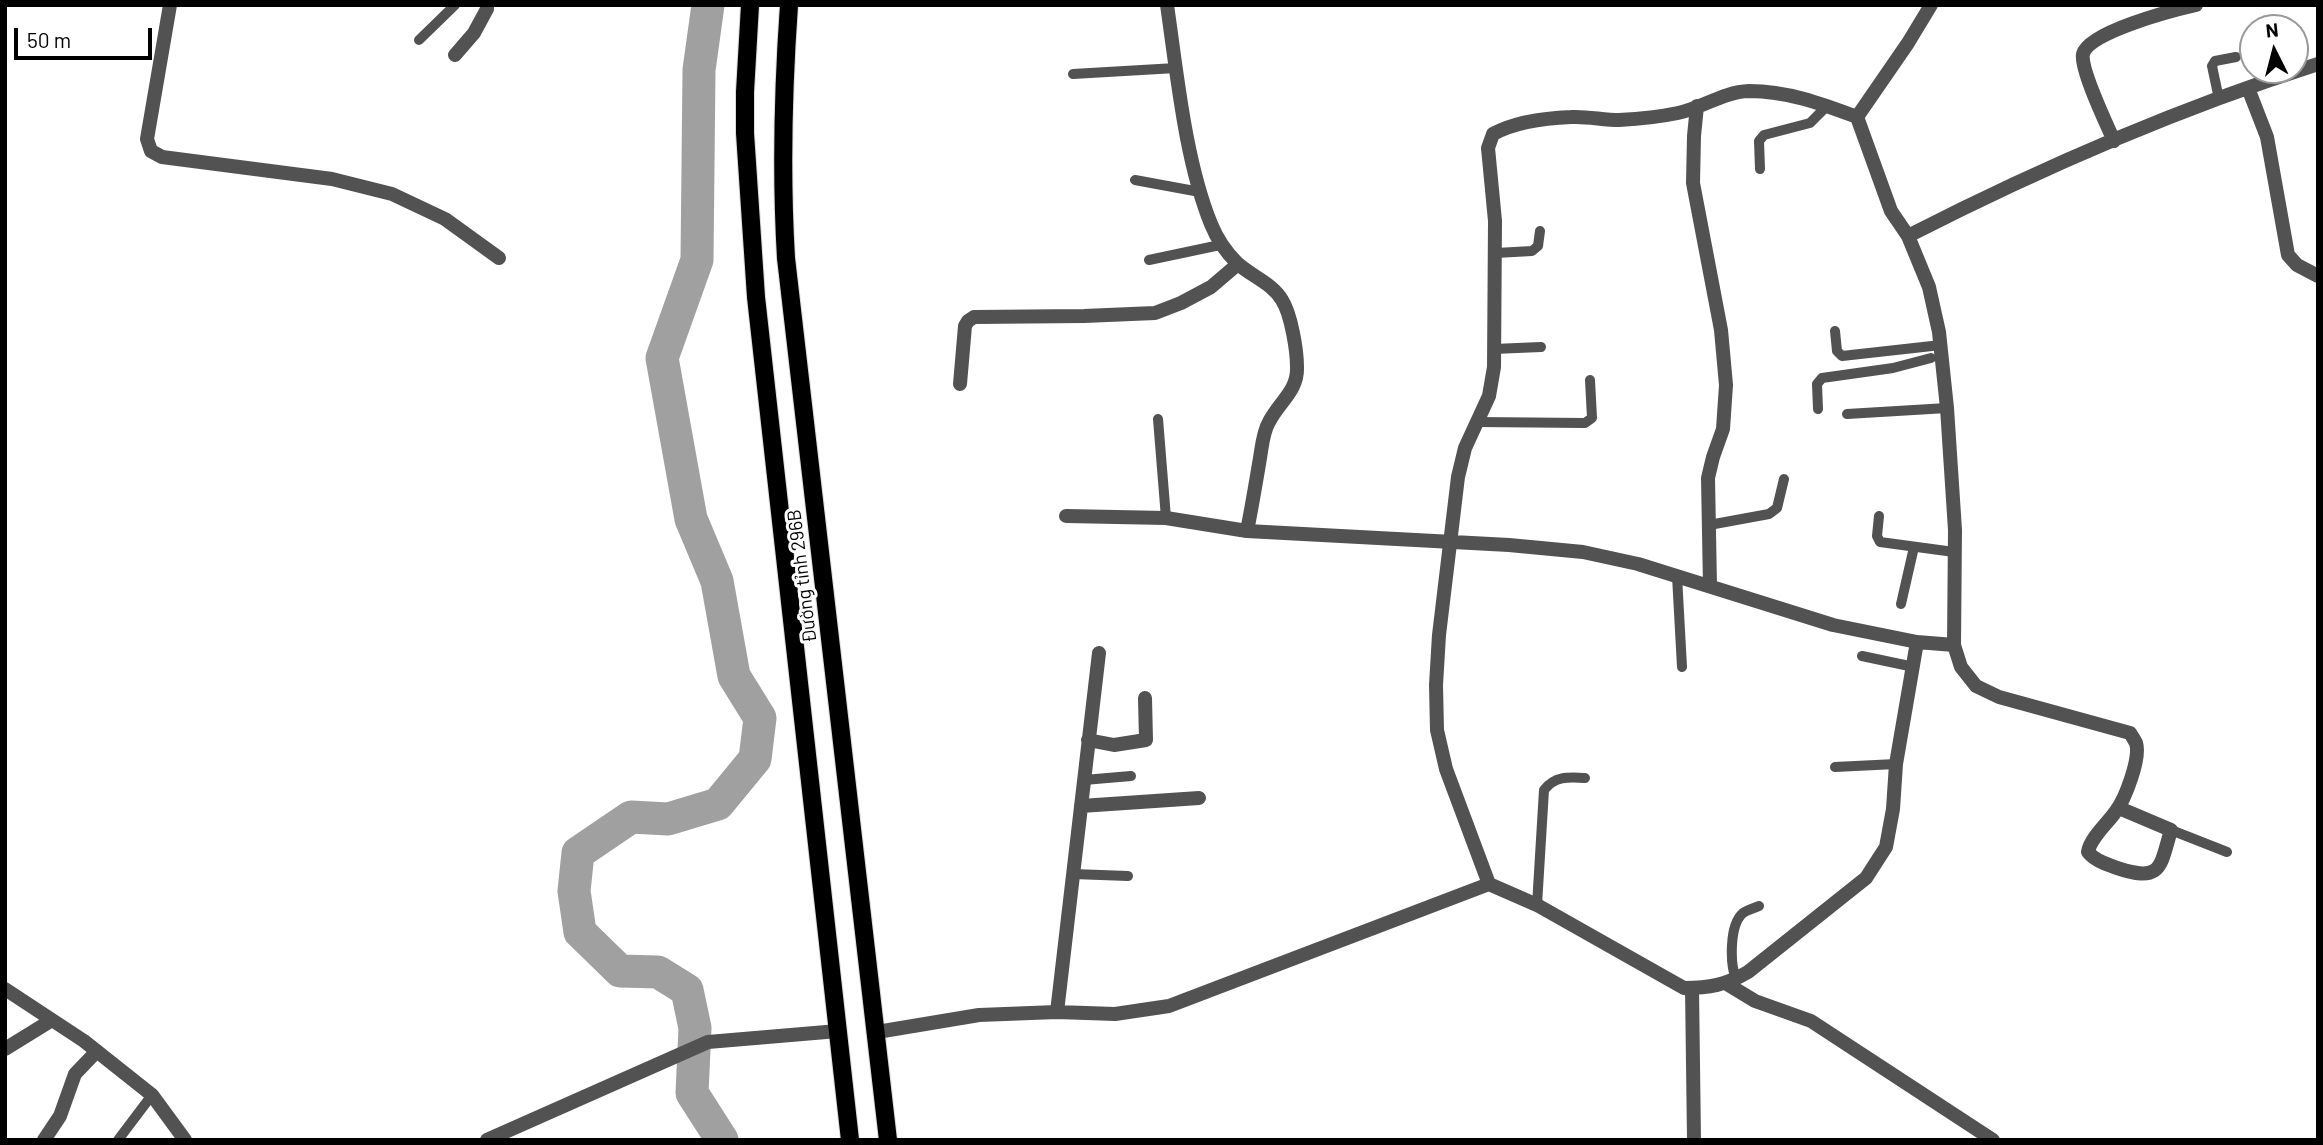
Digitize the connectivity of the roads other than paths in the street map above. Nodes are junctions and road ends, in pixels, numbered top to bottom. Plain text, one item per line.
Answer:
1 (170, 5) edge
2 (455, 5) edge
3 (487, 5) edge
4 (750, 5) edge
5 (789, 5) edge
6 (1167, 5) edge
7 (1931, 5) edge
8 (2196, 5) edge
9 (419, 40) dead end
10 (455, 55) dead end
11 (2236, 57) dead end
12 (1176, 68) junction
13 (1073, 74) dead end
14 (2254, 84) edge
15 (2248, 88) junction
16 (2219, 99) junction
17 (1698, 106) junction
18 (1827, 106) junction
19 (1857, 117) junction
20 (2114, 141) junction
21 (1760, 169) dead end
22 (1135, 180) dead end
23 (1200, 192) junction
24 (1540, 231) dead end
25 (1908, 236) junction
26 (1220, 245) junction
27 (1496, 253) junction
28 (499, 258) dead end
29 (1149, 260) dead end
30 (1238, 264) junction
31 (2318, 276) edge
32 (1835, 331) dead end
33 (1541, 347) dead end
34 (1494, 349) junction
35 (1938, 354) junction
36 (1590, 380) dead end
37 (960, 384) dead end
38 (1947, 408) junction
39 (1818, 409) dead end
40 (1847, 414) dead end
41 (1158, 419) dead end
42 (1477, 422) junction
43 (1784, 479) dead end
44 (1066, 516) dead end
45 (1879, 516) dead end
46 (1166, 518) junction
47 (1709, 525) junction
48 (1247, 531) junction
49 (1449, 542) junction
50 (1914, 547) junction
51 (1954, 552) junction
52 (1677, 576) junction
53 (1710, 586) junction
54 (1900, 604) dead end
55 (1917, 642) junction
56 (1954, 645) junction
57 (1099, 653) dead end
58 (1862, 656) dead end
59 (1682, 667) dead end
60 (1913, 667) junction
61 (1145, 698) dead end
62 (1088, 740) junction
63 (1896, 764) junction
64 (1835, 767) dead end
65 (1131, 776) dead end
66 (1585, 778) dead end
67 (1084, 780) junction
68 (1199, 798) dead end
69 (1081, 806) junction
70 (2119, 808) junction
71 (2171, 830) junction
72 (2227, 852) dead end
73 (1073, 874) junction
74 (1128, 876) dead end
75 (1489, 884) junction
76 (1537, 905) junction
77 (1759, 906) dead end
78 (1732, 981) junction
79 (1692, 988) junction
80 (5, 989) edge
81 (1057, 1012) junction
82 (52, 1020) junction
83 (838, 1031) junction
84 (877, 1032) junction
85 (5, 1049) edge
86 (97, 1051) junction
87 (152, 1095) junction
88 (1990, 1138) edge
89 (44, 1140) edge
90 (118, 1140) edge
91 (185, 1140) edge
92 (487, 1140) edge
93 (850, 1140) edge
94 (888, 1140) edge
95 (1694, 1140) edge

1 - 28 street
2 - 9 lane
3 - 10 street
4 - 83 main road, Đường tỉnh 296B
5 - 84 main road, Đường tỉnh 296B
6 - 12 street
7 - 19 street
8 - 20 street
11 - 16 lane
12 - 13 lane
12 - 23 street
14 - 15 street
15 - 16 street
15 - 31 street
16 - 20 street
17 - 18 street
17 - 27 street
17 - 47 street
18 - 19 street
18 - 21 lane
19 - 25 street
20 - 25 street
22 - 23 lane
23 - 26 street
24 - 27 lane
25 - 35 street
26 - 29 lane
26 - 30 street
27 - 34 street
30 - 37 street
30 - 48 street
32 - 35 lane
33 - 34 lane
34 - 42 street
35 - 38 street
35 - 39 lane
36 - 42 lane
38 - 40 lane
38 - 51 street
41 - 46 lane
42 - 49 street
43 - 47 lane
44 - 46 street
45 - 50 lane
46 - 48 street
47 - 53 street
48 - 49 street
49 - 52 street
49 - 75 street
50 - 51 lane
50 - 54 lane
51 - 56 street
52 - 53 street
52 - 59 lane
53 - 55 street
55 - 56 street
55 - 60 street
56 - 70 street
57 - 62 street
58 - 60 lane
60 - 63 street
61 - 62 street
62 - 67 street
63 - 64 lane
63 - 78 street
65 - 67 lane
66 - 76 lane
67 - 69 street
68 - 69 street
69 - 73 street
70 - 71 street
70 - 71 street
71 - 72 lane
73 - 74 lane
73 - 81 street
75 - 76 street
75 - 81 street
76 - 79 street
77 - 78 lane
78 - 79 street
78 - 88 street
79 - 95 street
80 - 82 street
81 - 84 street
82 - 85 street
82 - 86 street
83 - 92 street
83 - 93 main road, Đường tỉnh 296B
84 - 94 main road, Đường tỉnh 296B
86 - 87 street
86 - 89 street
87 - 90 lane
87 - 91 street

